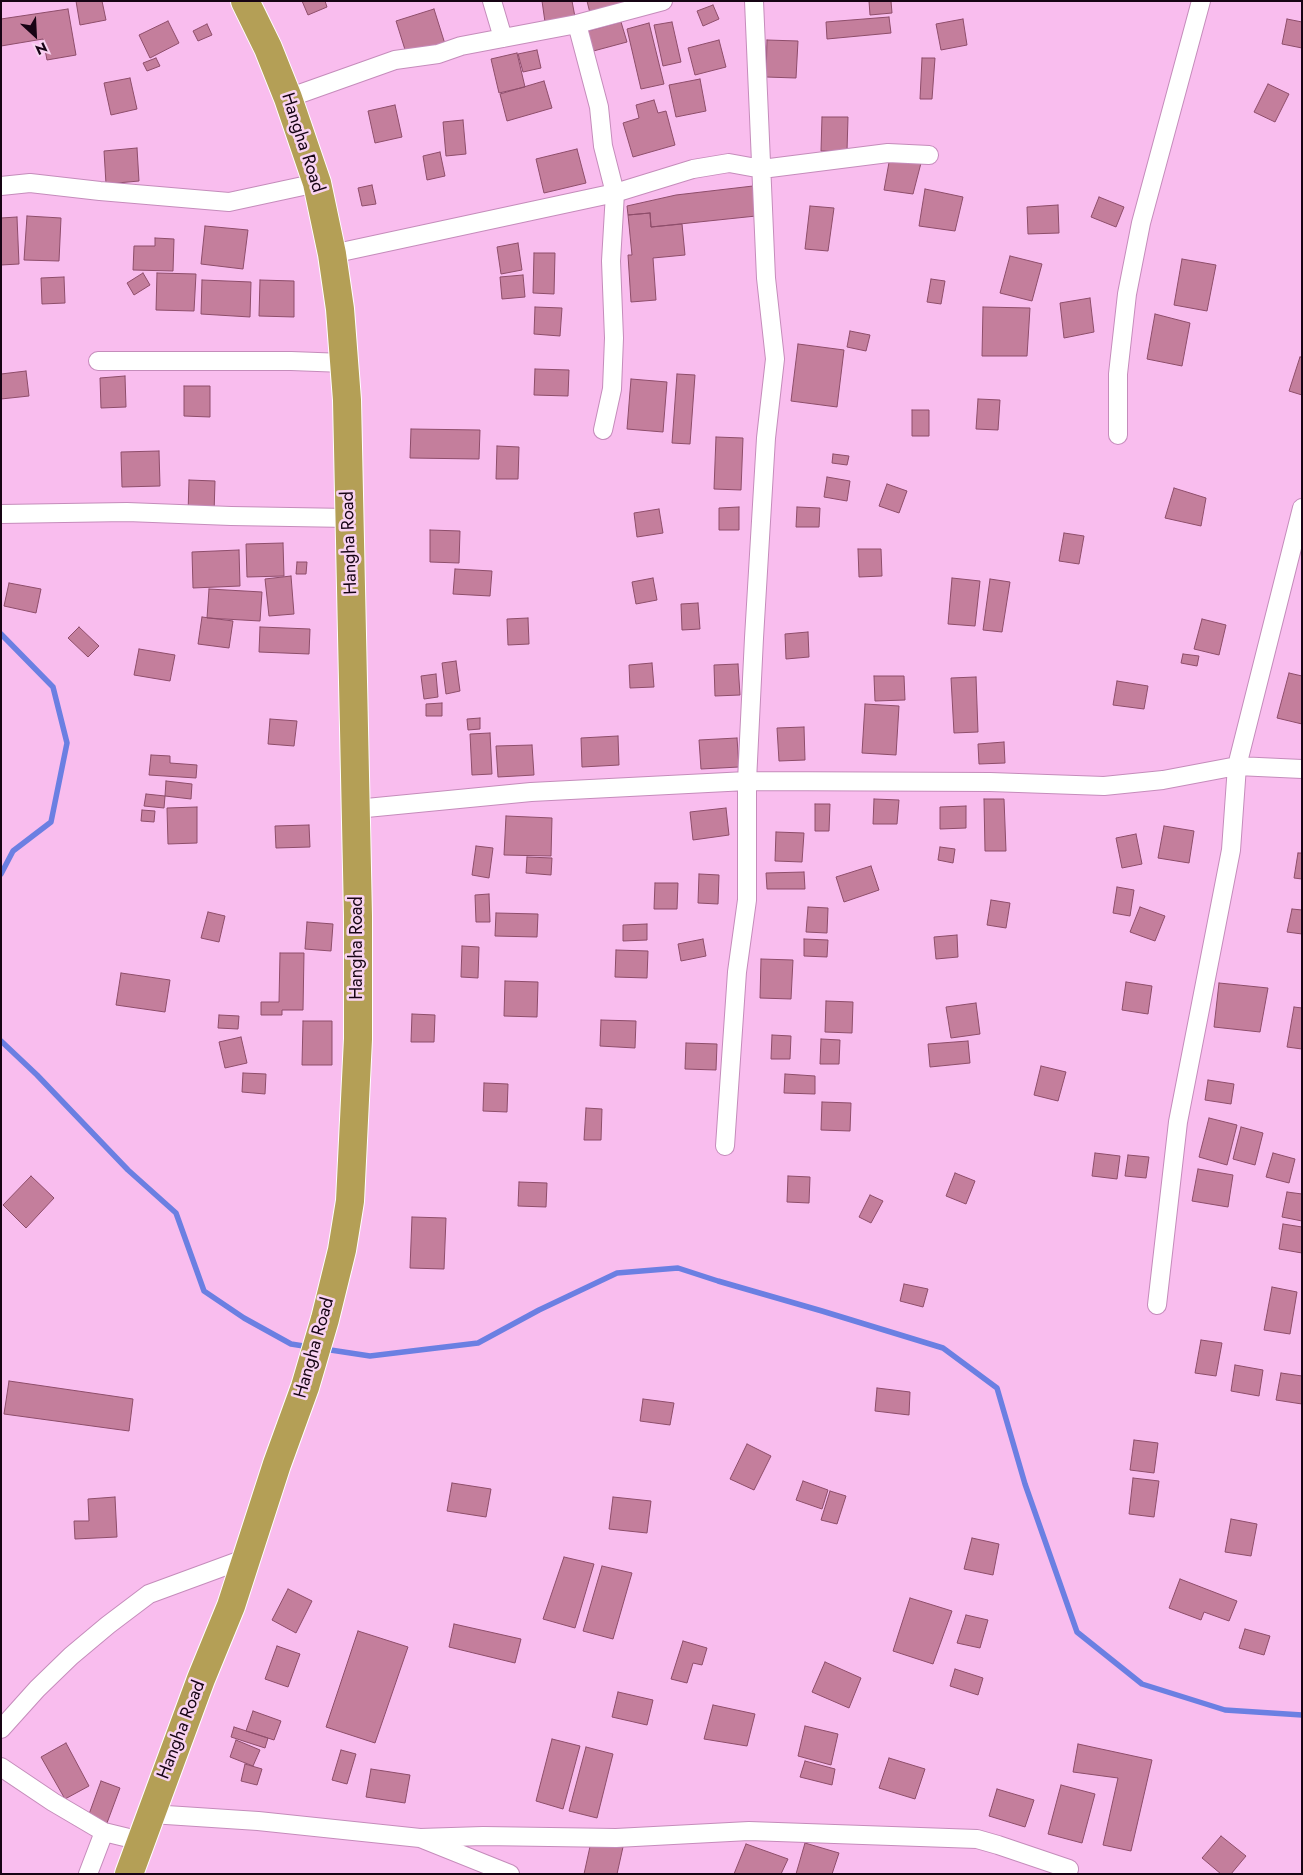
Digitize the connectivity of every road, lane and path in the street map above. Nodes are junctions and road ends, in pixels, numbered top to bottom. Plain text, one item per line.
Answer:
1 (245, 1) edge
2 (492, 1) edge
3 (663, 1) edge
4 (754, 1) edge
5 (1201, 1) edge
6 (577, 24) junction
7 (503, 38) junction
8 (288, 98) junction
9 (929, 155) dead end
10 (762, 169) junction
11 (318, 184) junction
12 (1, 186) edge
13 (614, 193) junction
14 (332, 254) junction
15 (98, 361) dead end
16 (344, 363) junction
17 (603, 430) dead end
18 (1118, 435) dead end
19 (1302, 508) edge
20 (1, 514) edge
21 (349, 518) junction
22 (1237, 766) junction
23 (1302, 769) edge
24 (747, 781) junction
25 (356, 809) junction
26 (725, 1146) dead end
27 (1157, 1305) dead end
28 (247, 1558) junction
29 (1, 1729) edge
30 (1, 1767) edge
31 (151, 1814) junction
32 (104, 1832) junction
33 (420, 1838) junction
34 (141, 1841) junction
35 (1069, 1869) dead end
36 (88, 1874) edge
37 (129, 1874) edge
38 (510, 1874) edge

1 - 8 highway, Hangha Road
2 - 7 street
3 - 6 street
4 - 10 street
5 - 18 street
6 - 7 street
6 - 13 street
7 - 8 street
8 - 11 highway, Hangha Road
9 - 10 street
10 - 13 street
10 - 24 street
11 - 12 street
11 - 14 highway, Hangha Road
13 - 14 street
13 - 17 street
14 - 16 highway, Hangha Road
15 - 16 street
16 - 21 highway, Hangha Road
19 - 22 street
20 - 21 street
21 - 25 highway, Hangha Road
22 - 23 street
22 - 24 street
22 - 27 street
24 - 25 street
24 - 26 street
25 - 28 highway, Hangha Road
28 - 29 street
28 - 31 highway, Hangha Road
30 - 32 street
31 - 33 street
31 - 34 highway, Hangha Road
32 - 34 street
32 - 36 street
33 - 35 street
33 - 38 street
34 - 37 highway, Hangha Road

